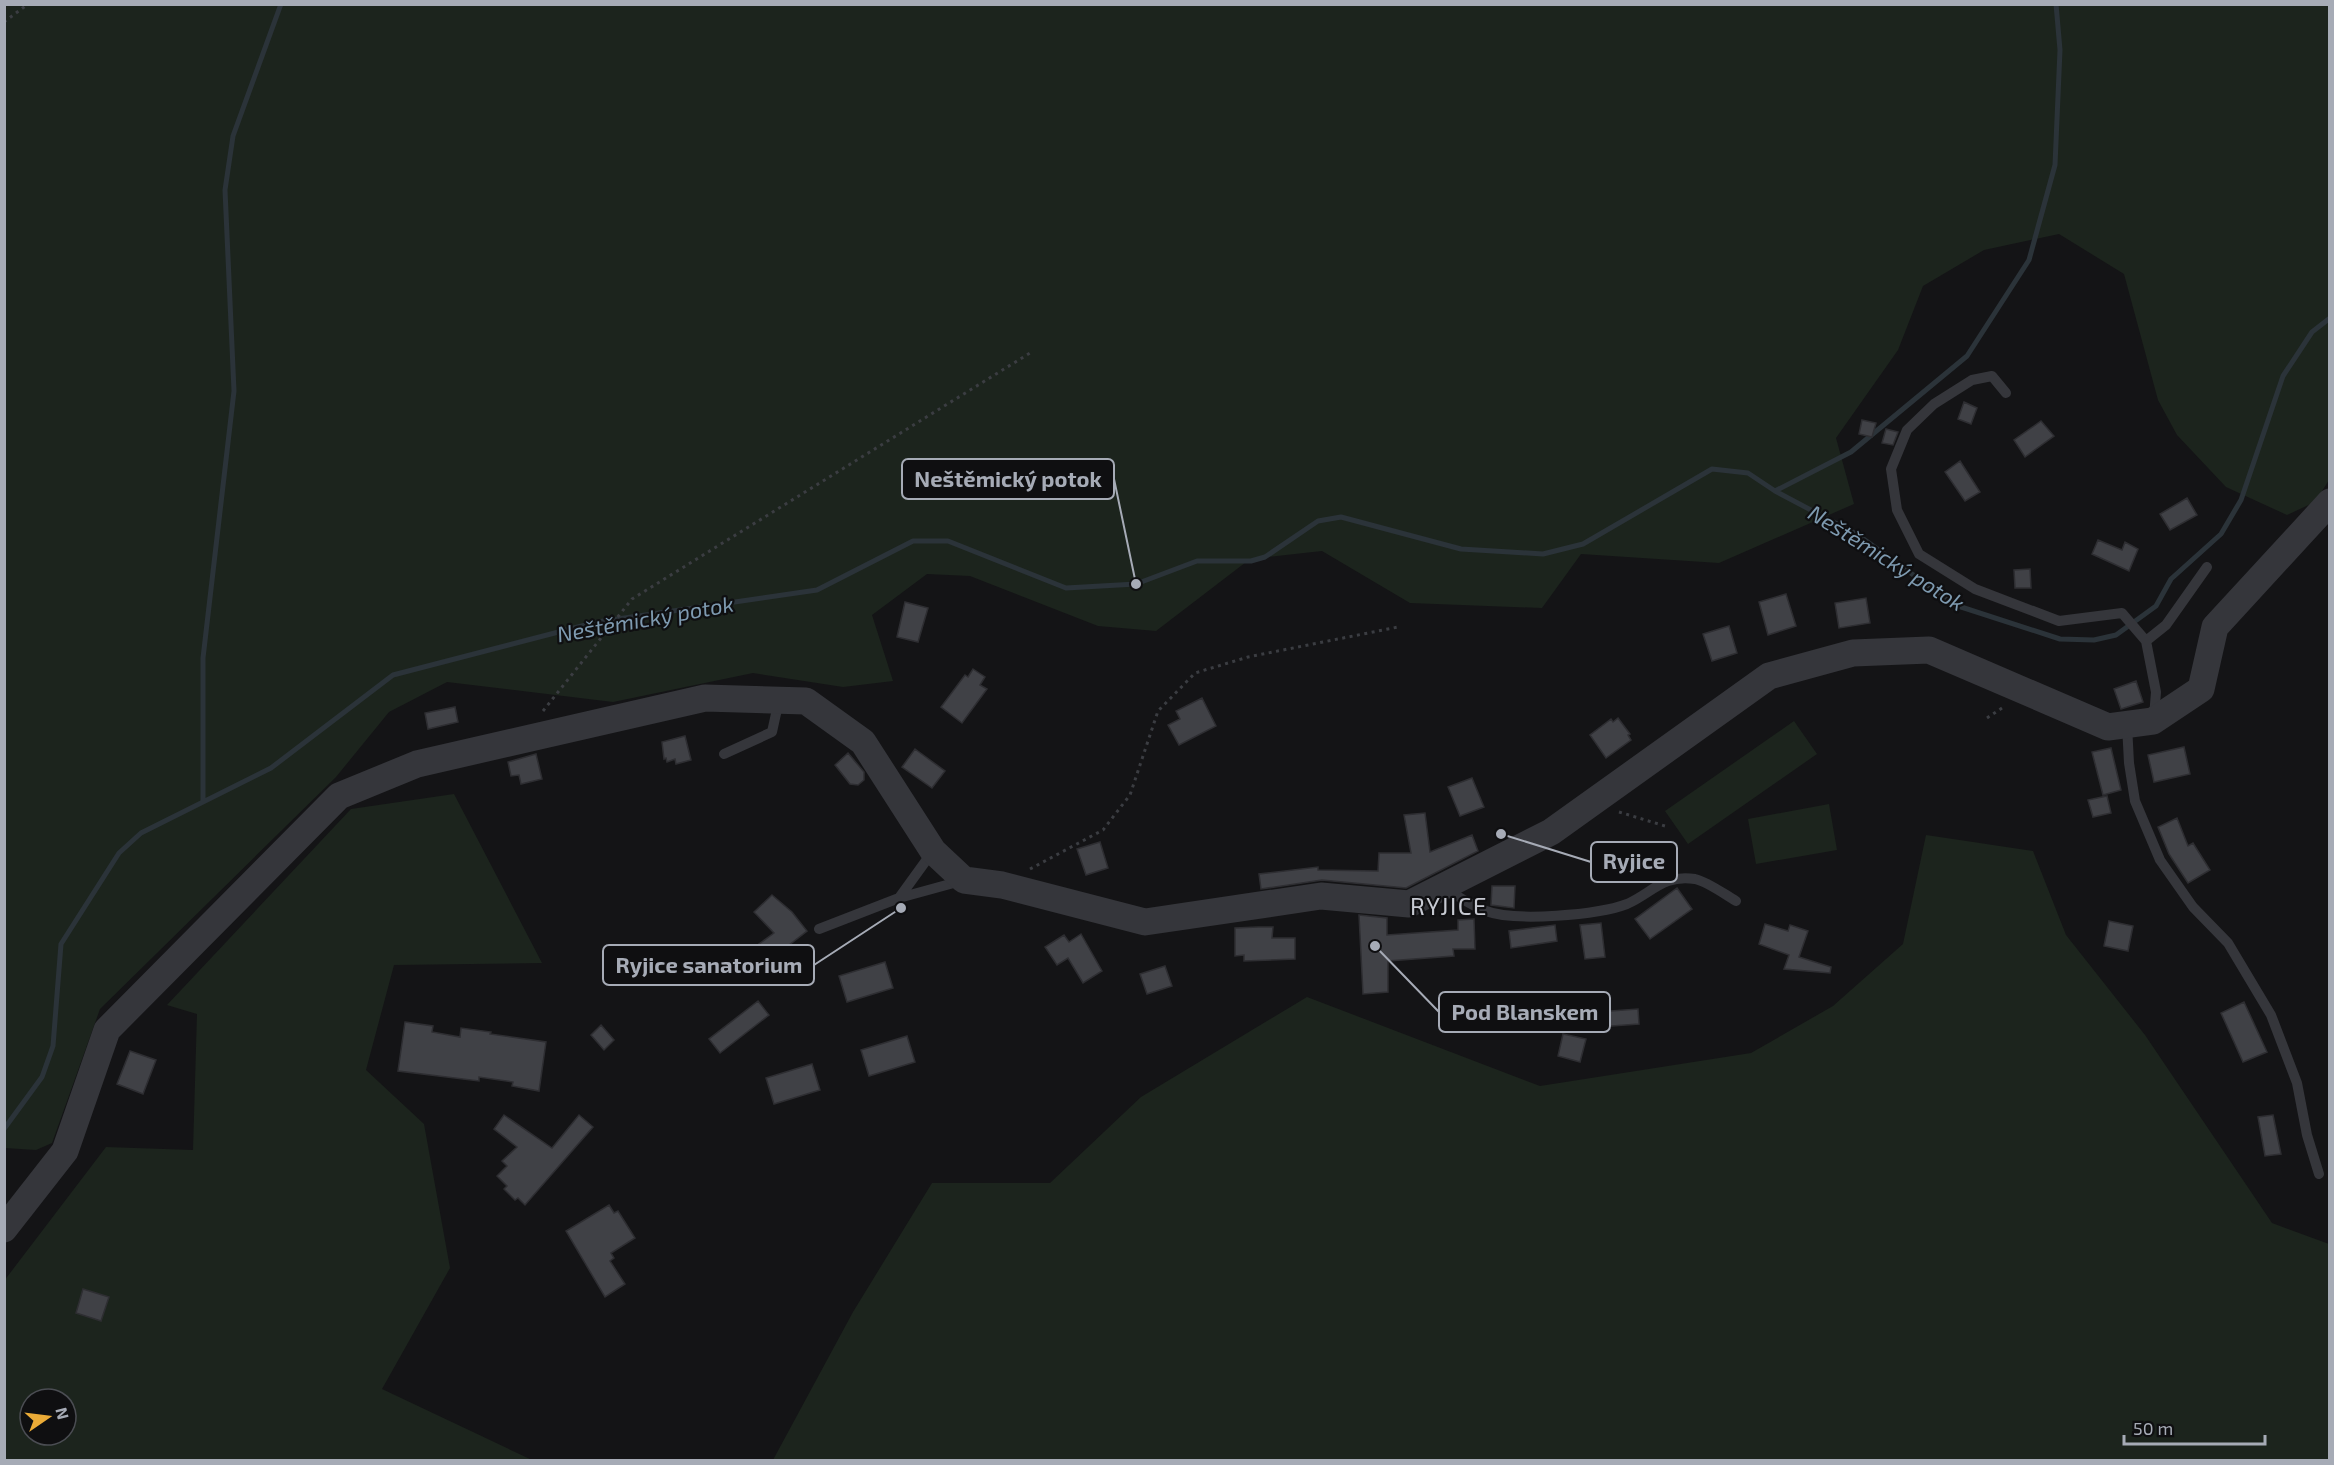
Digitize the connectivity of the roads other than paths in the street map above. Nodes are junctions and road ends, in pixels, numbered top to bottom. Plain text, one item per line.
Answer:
1 (2006, 393) dead end
2 (2330, 502) edge
3 (2207, 567) dead end
4 (2142, 637) junction
5 (779, 700) junction
6 (2153, 722) junction
7 (2127, 725) junction
8 (724, 754) dead end
9 (933, 851) junction
10 (964, 880) junction
11 (1442, 887) junction
12 (899, 898) junction
13 (1736, 901) dead end
14 (819, 929) dead end
15 (2319, 1174) dead end
16 (4, 1229) edge

1 - 4 lane
2 - 6 street
3 - 4 lane
4 - 6 lane
5 - 8 lane
5 - 9 street
5 - 16 street
6 - 7 street
7 - 11 street
7 - 15 lane
9 - 10 street
9 - 12 lane
10 - 11 street
10 - 12 lane
11 - 13 lane
12 - 14 lane

